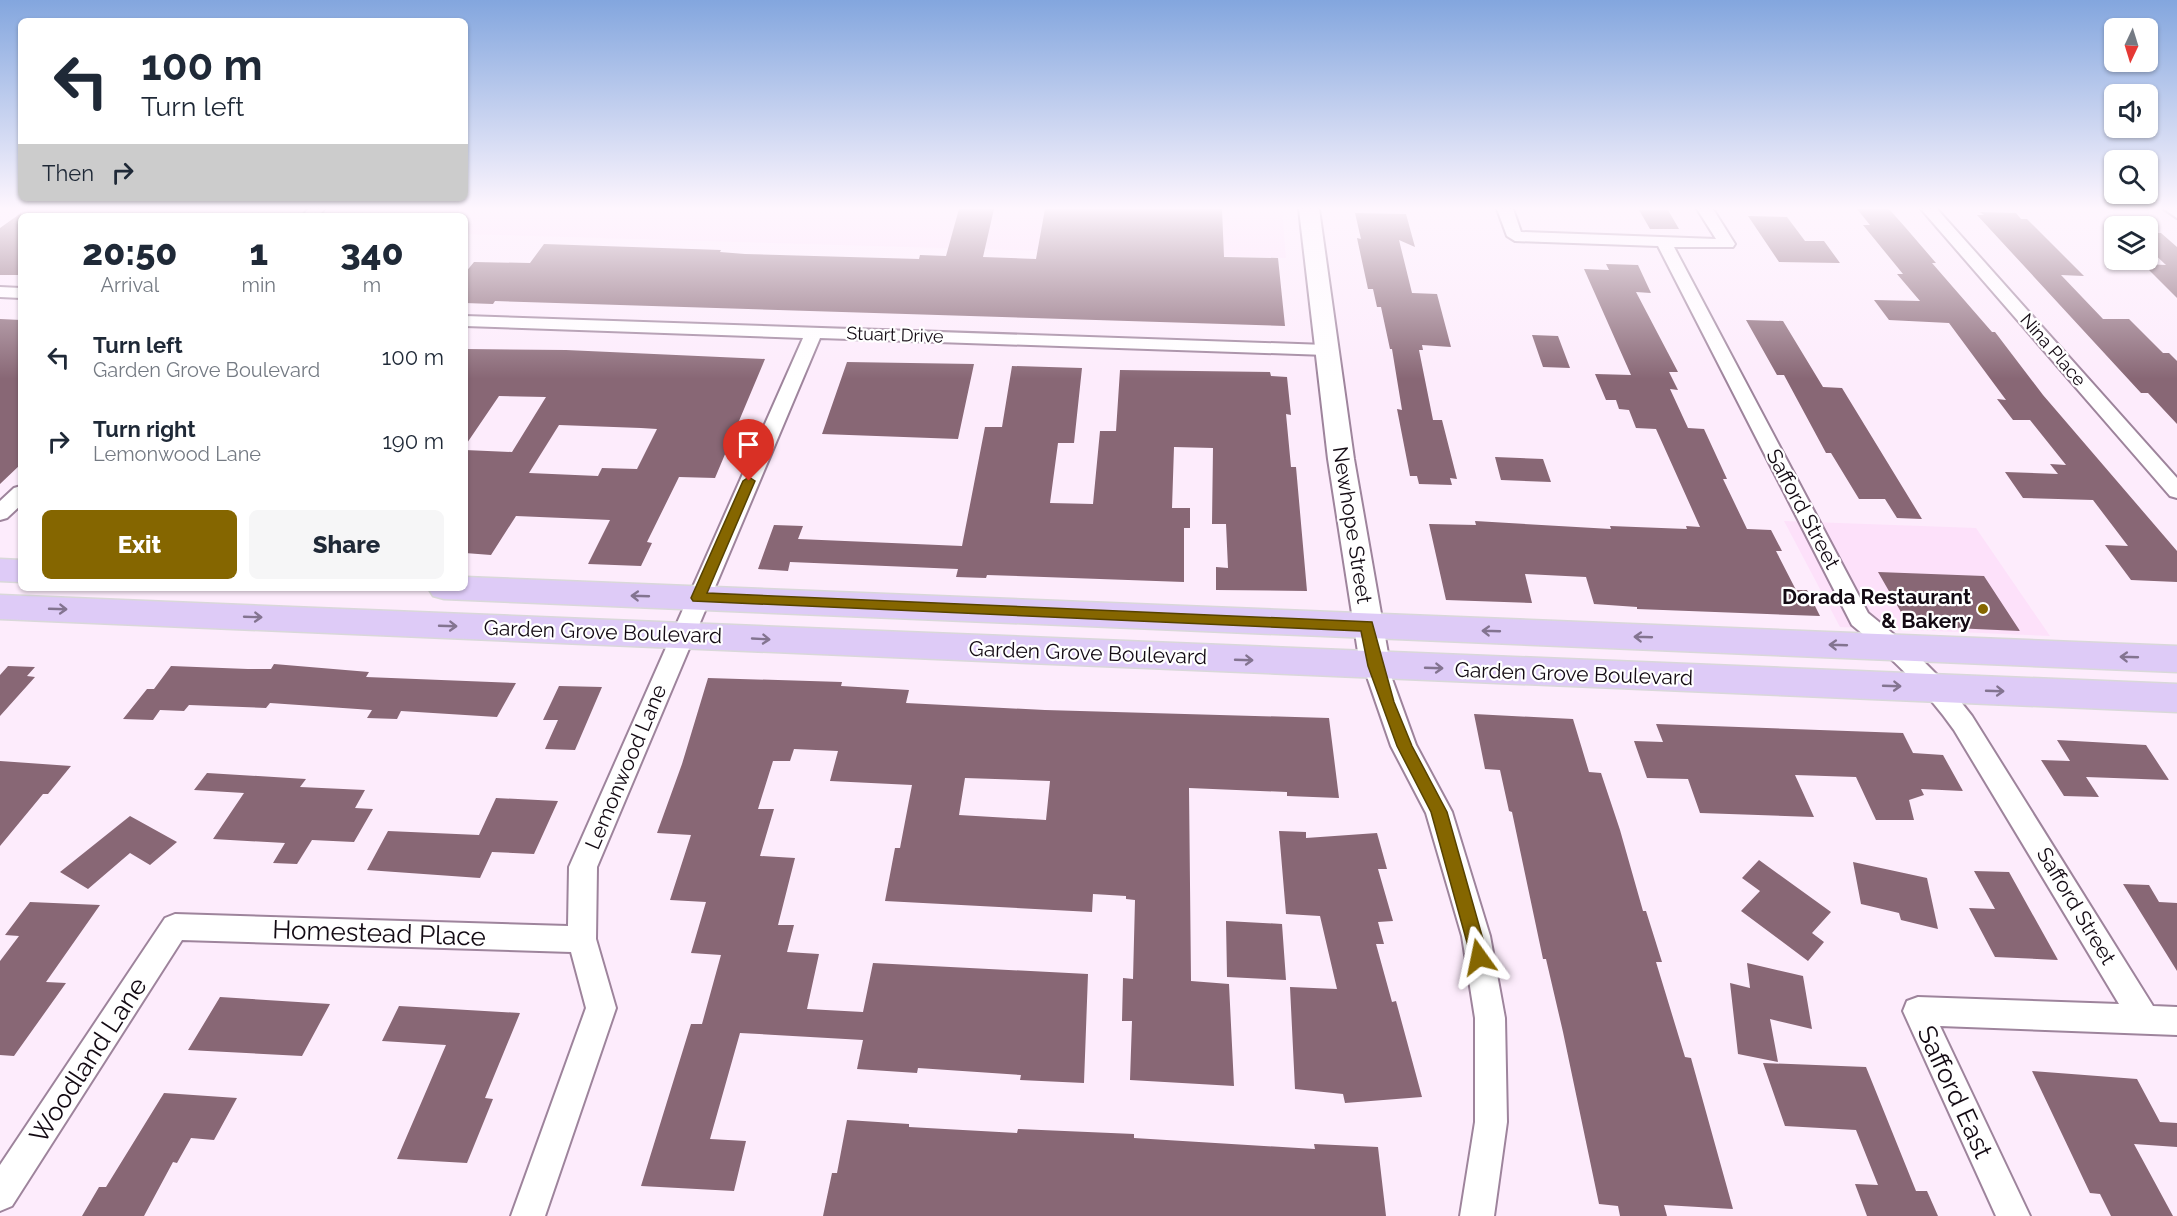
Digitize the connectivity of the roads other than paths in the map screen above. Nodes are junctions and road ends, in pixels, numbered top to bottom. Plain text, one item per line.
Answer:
1 (1316, 266) edge
2 (1676, 266) edge
3 (1979, 266) edge
4 (0, 292) edge
5 (18, 293) edge
6 (468, 321) edge
7 (814, 333) junction
8 (1326, 350) junction
9 (2177, 491) edge
10 (18, 496) edge
11 (0, 513) edge
12 (0, 570) edge
13 (18, 571) edge
14 (468, 589) edge
15 (698, 598) junction
16 (0, 607) edge
17 (1367, 626) junction
18 (682, 636) junction
19 (1896, 648) junction
20 (2177, 659) edge
21 (1375, 666) junction
22 (1937, 688) junction
23 (2177, 698) edge
24 (176, 927) joint
25 (582, 939) junction
26 (2146, 1021) junction
27 (2177, 1021) edge
28 (0, 1194) edge
29 (528, 1216) edge
30 (1477, 1216) edge
31 (2013, 1216) edge

1 - 8 street, Newhope Street
2 - 19 street, Safford Street
3 - 9 street, Nina Place
4 - 5 street
6 - 7 street, Stuart Drive
7 - 8 street, Stuart Drive
7 - 15 street, Lemonwood Lane
8 - 17 street, Newhope Street
10 - 11 street
12 - 13 main road
15 -> 14 main road, Garden Grove Boulevard
15 - 17 main road, Garden Grove Boulevard
15 - 18 street, Lemonwood Lane
16 -> 18 main road, Garden Grove Boulevard
19 -> 17 main road, Garden Grove Boulevard
17 - 21 street, Newhope Street
18 -> 21 main road, Garden Grove Boulevard
18 - 25 street, Lemonwood Lane
20 -> 19 main road, Garden Grove Boulevard
19 - 22 street, Safford Street
21 -> 22 main road, Garden Grove Boulevard
21 - 30 street, Newhope Street
22 -> 23 main road, Garden Grove Boulevard
22 - 26 street, Safford Street
24 - 25 street, Homestead Place
24 - 28 street, Woodland Lane
25 - 29 street, Lemonwood Lane
26 - 27 street
26 - 31 street, Safford East

